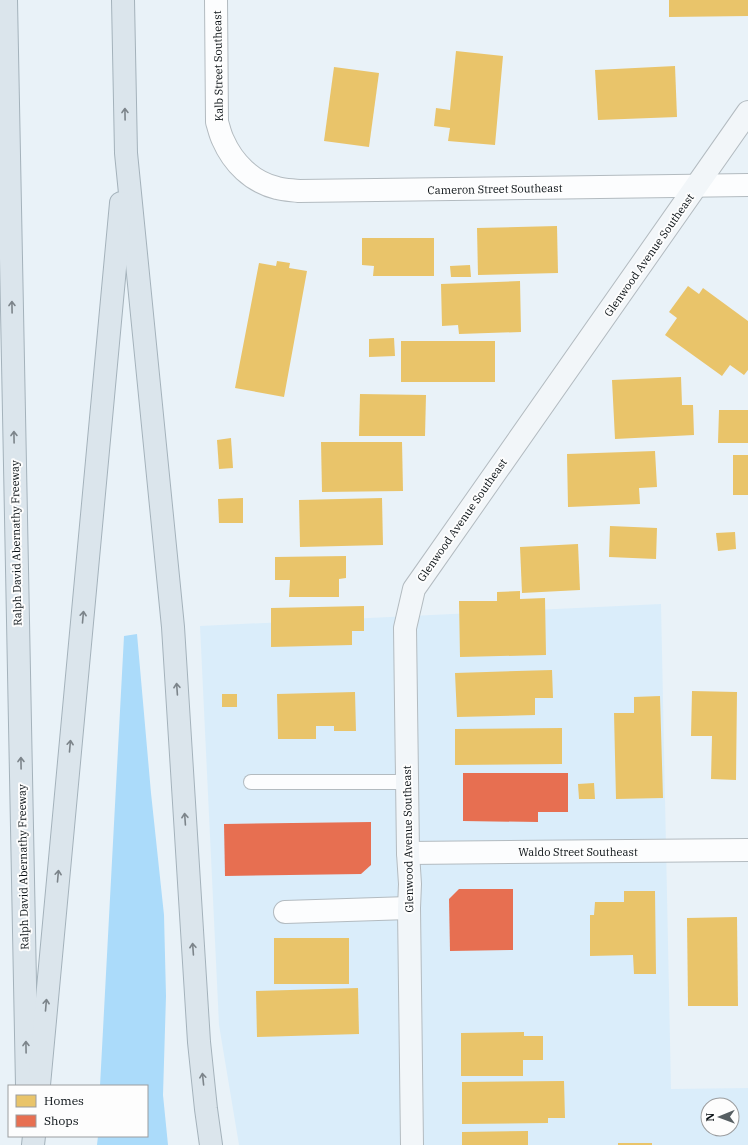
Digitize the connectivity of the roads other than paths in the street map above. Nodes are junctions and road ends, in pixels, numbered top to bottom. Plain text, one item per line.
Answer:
1 (6, 0) edge
2 (123, 0) edge
3 (216, 0) edge
4 (748, 112) edge
5 (126, 153) junction
6 (246, 173) joint
7 (748, 185) edge
8 (697, 186) junction
9 (251, 782) dead end
10 (408, 782) junction
11 (748, 850) edge
12 (408, 853) junction
13 (409, 908) junction
14 (285, 912) dead end
15 (27, 1085) edge
16 (39, 1085) edge
17 (206, 1109) junction
18 (205, 1145) edge
19 (211, 1145) edge
20 (412, 1145) edge

15 -> 1 highway, Ralph David Abernathy Freeway
5 -> 2 highway
3 - 6 street, Kalb Street Southeast
4 - 8 street, Glenwood Avenue Southeast
16 -> 5 highway
17 -> 5 highway
6 - 8 street, Cameron Street Southeast
7 - 8 street, Cameron Street Southeast
8 - 10 street, Glenwood Avenue Southeast
9 - 10 lane
10 - 12 street, Glenwood Avenue Southeast
11 - 12 street, Waldo Street Southeast
12 - 13 street, Glenwood Avenue Southeast
13 - 14 street
13 - 20 street, Glenwood Avenue Southeast
17 - 18 highway
17 - 19 highway

